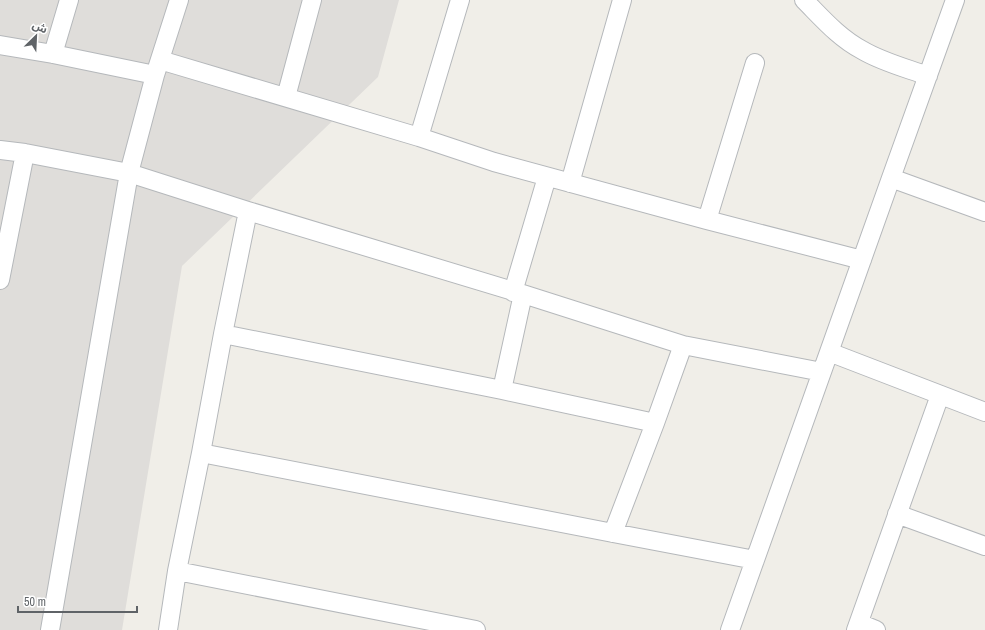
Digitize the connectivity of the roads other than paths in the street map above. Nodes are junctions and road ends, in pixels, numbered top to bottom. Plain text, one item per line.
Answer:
1 (69, 0) edge
2 (179, 0) edge
3 (312, 0) edge
4 (460, 0) edge
5 (622, 0) edge
6 (955, 0) edge
7 (806, 1) edge
8 (0, 45) edge
9 (53, 54) junction
10 (755, 63) dead end
11 (158, 67) junction
12 (928, 76) junction
13 (286, 97) junction
14 (419, 137) junction
15 (0, 150) edge
16 (25, 153) junction
17 (129, 173) junction
18 (547, 177) junction
19 (891, 178) junction
20 (570, 183) junction
21 (248, 211) junction
22 (985, 212) edge
23 (707, 220) junction
24 (862, 260) junction
25 (0, 280) edge
26 (518, 293) junction
27 (223, 334) junction
28 (683, 345) junction
29 (829, 352) junction
30 (822, 372) junction
31 (502, 390) junction
32 (940, 395) junction
33 (985, 412) edge
34 (655, 423) junction
35 (201, 452) junction
36 (897, 514) junction
37 (613, 533) junction
38 (985, 546) edge
39 (755, 560) junction
40 (177, 571) junction
41 (857, 627) edge
42 (50, 630) edge
43 (168, 630) edge
44 (476, 630) edge
45 (730, 630) edge
46 (876, 630) edge

1 - 9 street
2 - 11 street
3 - 13 street
4 - 14 street
5 - 20 street
6 - 12 street
7 - 12 street
8 - 9 street
9 - 11 street
10 - 23 street
11 - 13 street
11 - 17 street
12 - 19 street
13 - 14 street
14 - 18 street
15 - 16 street
16 - 17 street
16 - 25 street
17 - 21 street
17 - 42 street
18 - 20 street
18 - 26 street
19 - 22 street
19 - 24 street
20 - 23 street
21 - 26 street
21 - 27 street
23 - 24 street
24 - 29 street
26 - 28 street
26 - 31 street
27 - 31 street
27 - 35 street
28 - 30 street
28 - 34 street
29 - 30 street
29 - 32 street
30 - 39 street
31 - 34 street
32 - 33 street
32 - 36 street
34 - 37 street
35 - 37 street
35 - 40 street
36 - 38 street
36 - 41 street
37 - 39 street
39 - 45 street
40 - 43 street
40 - 44 street
41 - 46 street

